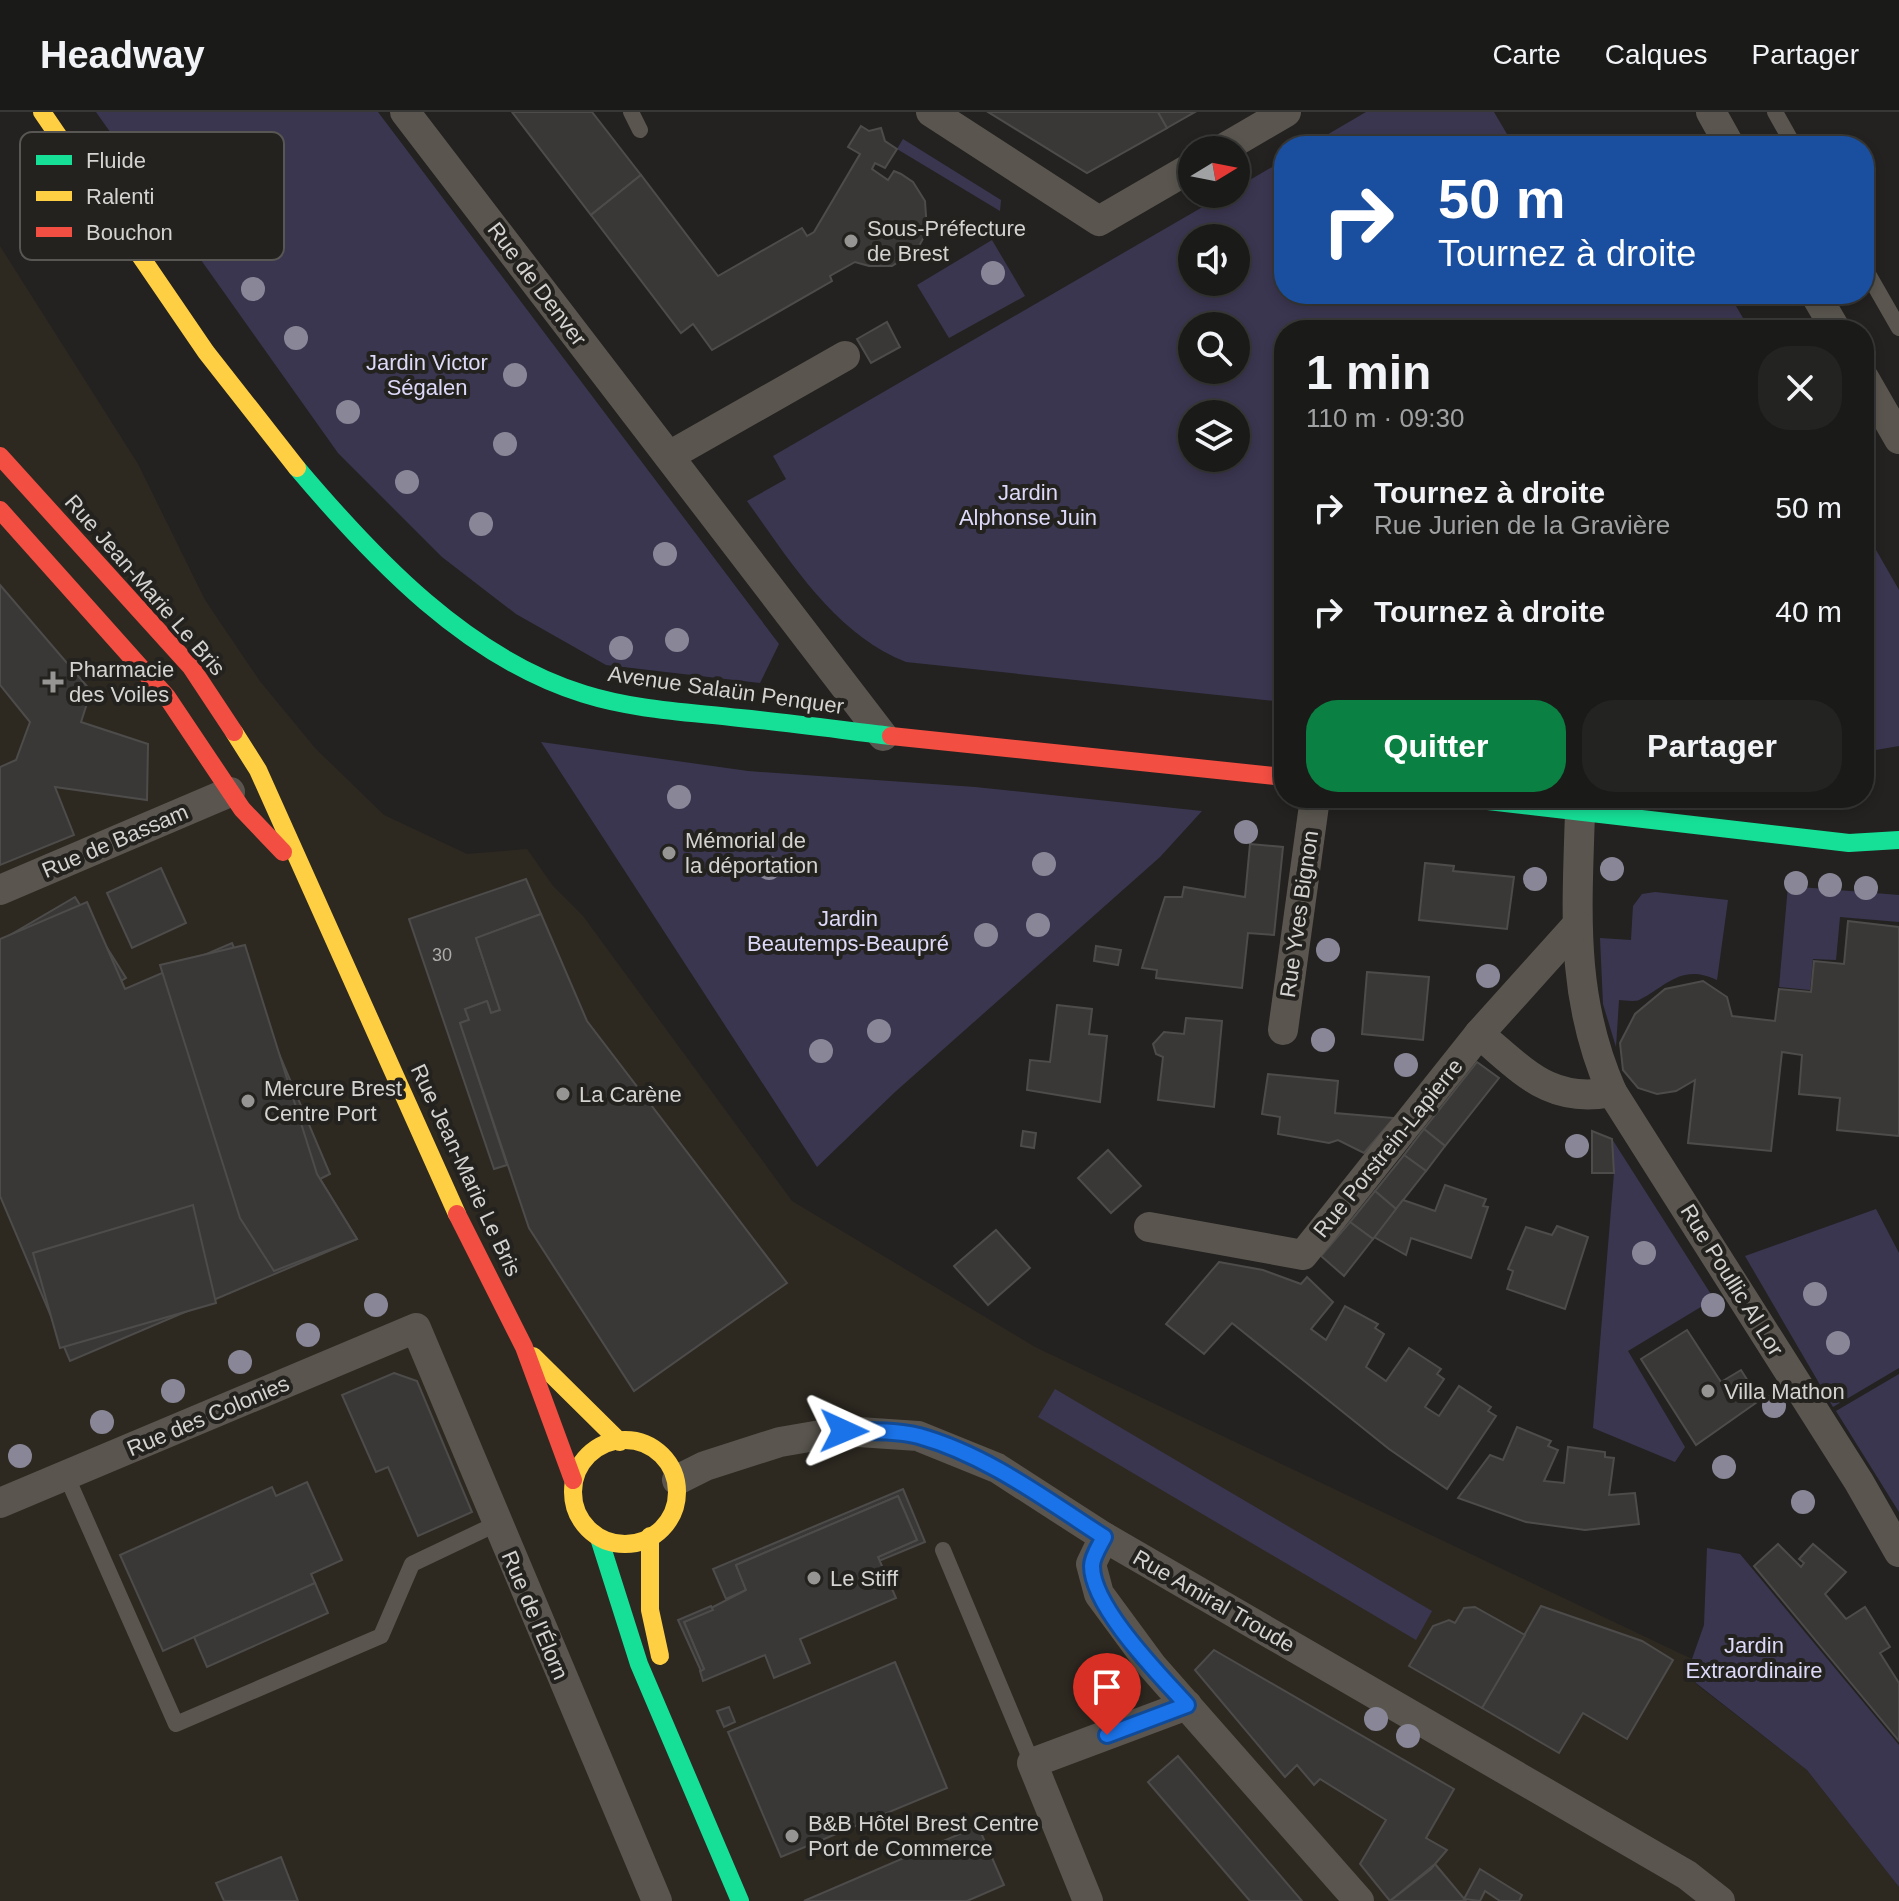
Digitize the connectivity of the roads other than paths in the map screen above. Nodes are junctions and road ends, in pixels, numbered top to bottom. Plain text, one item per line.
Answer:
1 (42, 112) edge
2 (405, 112) edge
3 (631, 112) edge
4 (931, 112) edge
5 (1286, 112) edge
6 (1711, 112) edge
7 (1775, 112) edge
8 (640, 130) dead end
9 (56, 132) edge
10 (1245, 136) edge
11 (1724, 136) edge
12 (1788, 136) edge
13 (1178, 175) edge
14 (147, 260) edge
15 (1874, 284) edge
16 (1899, 328) edge
17 (845, 356) dead end
18 (1874, 395) edge
19 (1899, 439) edge
20 (0, 456) edge
21 (669, 456) junction
22 (0, 510) edge
23 (883, 736) junction
24 (1274, 776) edge
25 (230, 792) junction
26 (1314, 808) edge
27 (1546, 808) edge
28 (1580, 812) junction
29 (1850, 823) dead end
30 (1796, 834) junction
31 (1899, 840) edge
32 (309, 879) junction
33 (0, 890) edge
34 (1577, 925) junction
35 (1283, 1030) dead end
36 (1479, 1034) junction
37 (1612, 1092) junction
38 (1149, 1227) dead end
39 (416, 1328) joint
40 (524, 1347) junction
41 (620, 1442) junction
42 (66, 1475) junction
43 (573, 1480) junction
44 (677, 1480) junction
45 (0, 1503) edge
46 (496, 1524) junction
47 (650, 1536) junction
48 (1104, 1537) junction
49 (599, 1538) junction
50 (943, 1550) dead end
51 (1899, 1552) edge
52 (667, 1675) dead end
53 (1187, 1705) junction
54 (1032, 1763) junction
55 (657, 1901) edge
56 (740, 1901) edge
57 (1088, 1901) edge
58 (1359, 1901) edge
59 (1720, 1901) edge

1 - 9 main road, Avenue Salaün Penquer
2 - 21 street, Rue de Denver
3 - 8 lane
4 - 13 street
5 - 10 street
6 - 11 street
7 - 12 lane
14 - 23 main road, Avenue Salaün Penquer
15 - 16 lane
17 - 21 street
18 - 19 street
20 - 32 main road, Rue Jean-Marie Le Bris
21 - 23 street, Rue de Denver
22 - 25 main road, Rue Jean-Marie Le Bris
23 - 24 main road, Avenue Salaün Penquer
25 - 32 main road, Rue Jean-Marie Le Bris
25 - 33 street, Rue de Bassam
26 - 35 street, Rue Yves Bignon
27 - 28 main road
28 - 30 main road
28 - 34 street, Rue Poullic Al Lor
29 - 30 main road
30 - 31 main road
32 - 40 main road, Rue Jean-Marie Le Bris
34 - 36 street, Rue Porstrein-Lapierre
34 - 37 street, Rue Poullic Al Lor
36 - 37 street
36 - 38 street, Rue Porstrein-Lapierre
37 - 51 street, Rue Poullic Al Lor
39 - 42 street, Rue des Colonies
39 - 46 street, Rue de l'Élorn
40 - 41 main road, Rue Jean-Marie Le Bris
40 - 43 main road, Rue Jean-Marie Le Bris
41 - 43 main road
41 - 44 main road
42 - 45 street, Rue des Colonies
42 - 46 lane
43 - 49 main road
44 - 47 main road
44 - 48 street, Rue Amiral Troude
46 - 55 street, Rue de l'Élorn
47 - 49 main road
47 - 52 main road
48 - 53 street
48 - 59 street, Rue Amiral Troude
49 - 56 main road
50 - 54 lane
53 - 54 street
53 - 58 street
54 - 57 street

